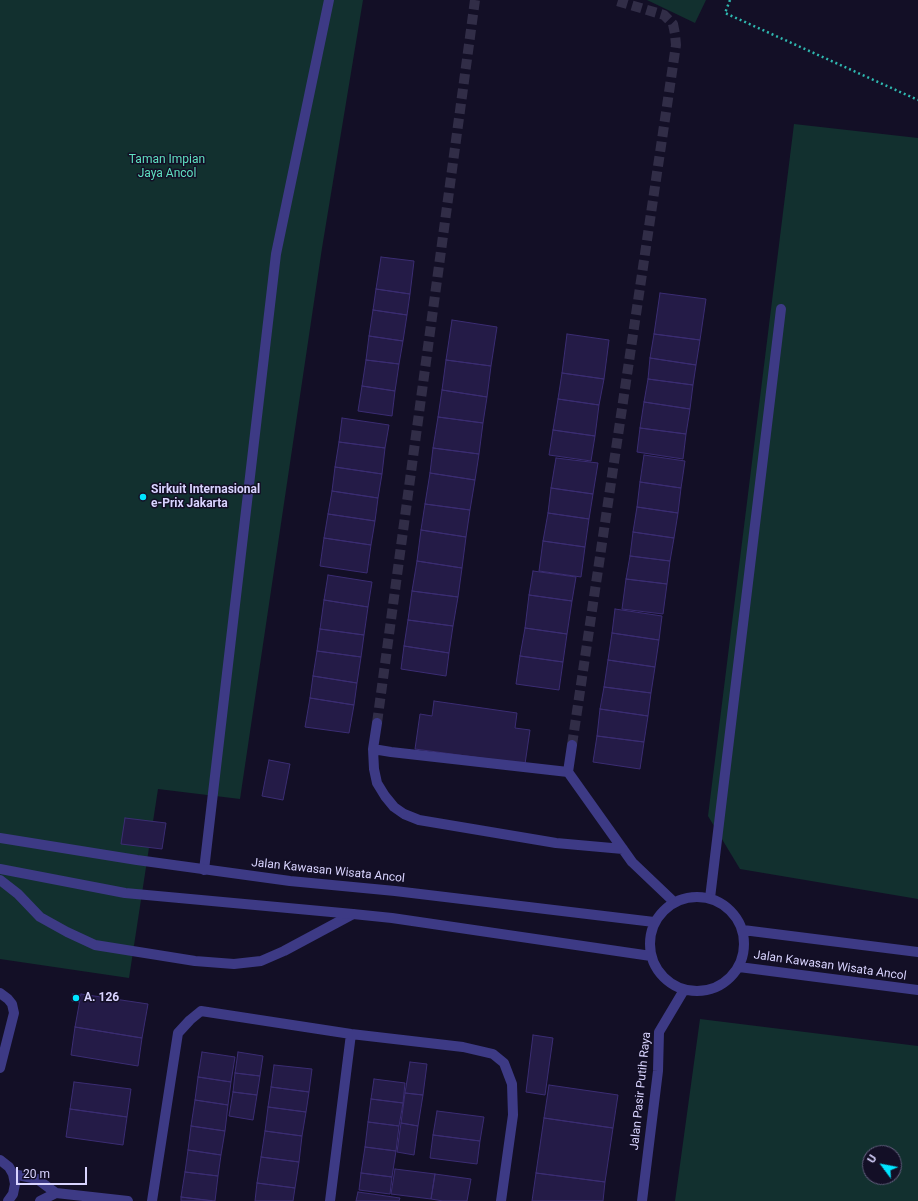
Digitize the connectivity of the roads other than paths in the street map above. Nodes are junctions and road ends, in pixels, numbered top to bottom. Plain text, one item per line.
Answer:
1 (329, 0) edge
2 (782, 309) dead end
3 (377, 722) tunnel mouth
4 (572, 745) tunnel mouth
5 (373, 749) junction
6 (568, 772) junction
7 (0, 838) edge
8 (623, 849) junction
9 (0, 869) edge
10 (204, 870) junction
11 (0, 880) edge
12 (710, 898) junction
13 (674, 902) junction
14 (353, 914) junction
15 (654, 922) junction
16 (743, 930) junction
17 (918, 952) edge
18 (651, 956) junction
19 (739, 967) junction
20 (684, 990) junction
21 (918, 990) edge
22 (0, 993) edge
23 (351, 1034) junction
24 (0, 1068) edge
25 (0, 1160) edge
26 (13, 1174) junction
27 (56, 1193) junction
28 (8, 1201) edge
29 (40, 1201) edge
30 (128, 1201) edge
31 (152, 1201) edge
32 (330, 1201) edge
33 (501, 1201) edge
34 (642, 1201) edge

1 - 10 street
2 - 12 street
3 - 5 street
4 - 6 street
5 - 6 street
5 - 8 street
6 - 8 street
7 - 10 street, Jalan Kawasan Wisata Ancol
8 - 13 street
9 - 14 street
10 - 15 street, Jalan Kawasan Wisata Ancol
11 - 14 street
12 - 13 street
12 - 16 street
13 - 15 street
14 - 18 street
15 - 18 street
16 - 17 street, Jalan Kawasan Wisata Ancol
16 - 19 street
18 - 20 street
19 - 20 street
19 - 21 street, Jalan Kawasan Wisata Ancol
20 - 34 street, Jalan Pasir Putih Raya
22 - 24 street
23 - 31 street
23 - 32 street
23 - 33 street
25 - 26 street
26 - 27 street
26 - 28 street
27 - 29 street
27 - 30 street

